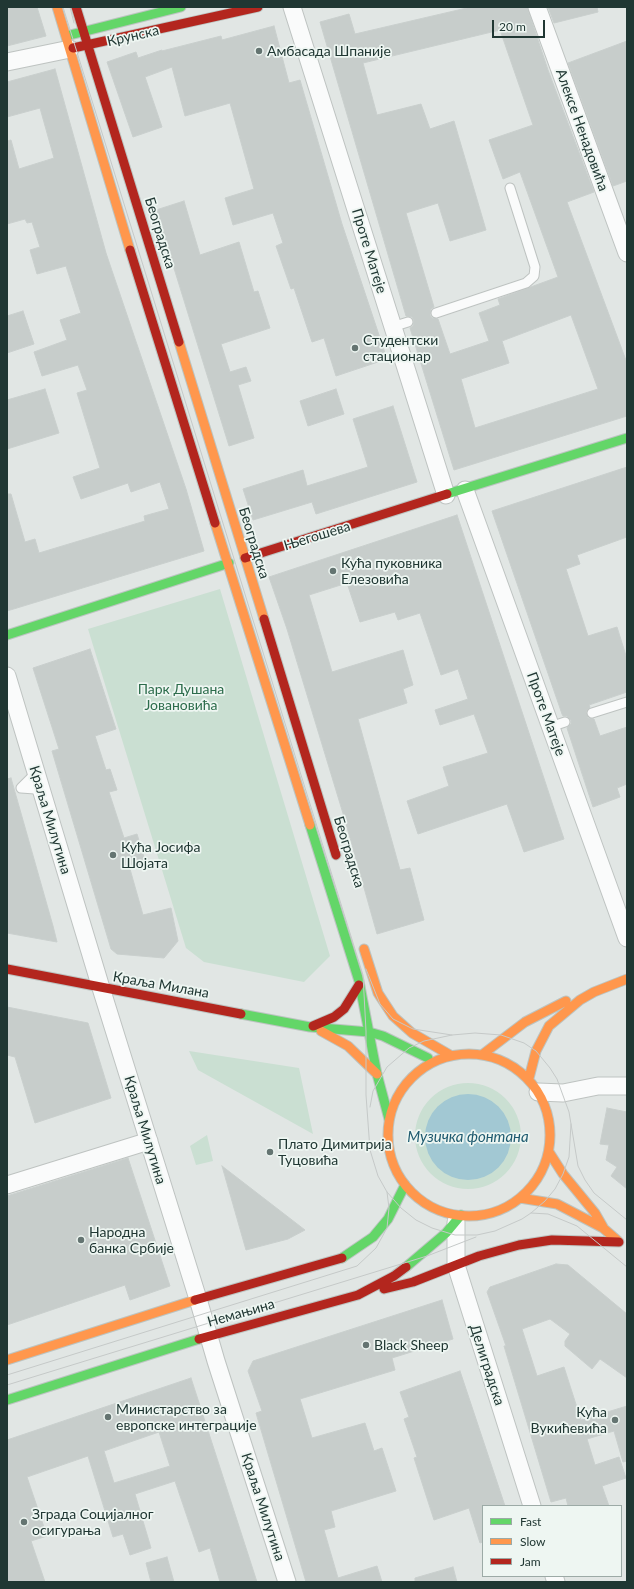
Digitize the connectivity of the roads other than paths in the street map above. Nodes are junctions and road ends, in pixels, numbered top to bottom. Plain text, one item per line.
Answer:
1 (57, 7) edge
2 (76, 7) edge
3 (181, 7) edge
4 (258, 7) edge
5 (292, 7) edge
6 (537, 7) edge
7 (84, 31) junction
8 (68, 42) junction
9 (87, 45) junction
10 (7, 62) edge
11 (510, 188) dead end
12 (627, 253) edge
13 (436, 313) dead end
14 (627, 438) edge
15 (465, 490) junction
16 (446, 495) junction
17 (237, 561) junction
18 (7, 635) edge
19 (7, 676) edge
20 (627, 702) edge
21 (592, 713) dead end
22 (36, 770) junction
23 (42, 794) junction
24 (338, 862) dead end
25 (627, 938) edge
26 (362, 940) dead end
27 (7, 969) edge
28 (627, 979) edge
29 (359, 985) junction
30 (101, 988) junction
31 (594, 992) junction
32 (310, 1027) junction
33 (370, 1032) junction
34 (483, 1054) junction
35 (450, 1055) junction
36 (435, 1061) junction
37 (377, 1074) junction
38 (534, 1085) junction
39 (627, 1086) edge
40 (389, 1119) junction
41 (149, 1141) junction
42 (548, 1152) junction
43 (405, 1185) junction
44 (7, 1186) edge
45 (520, 1198) junction
46 (458, 1219) junction
47 (603, 1228) junction
48 (619, 1242) junction
49 (627, 1248) edge
50 (456, 1265) junction
51 (358, 1295) junction
52 (198, 1299) junction
53 (209, 1336) junction
54 (7, 1360) edge
55 (7, 1400) edge
56 (532, 1505) edge
57 (287, 1582) edge

1 - 8 main road, Београдска
2 - 7 main road, Београдска
3 - 7 main road, Крунска
4 - 9 main road, Крунска
5 - 16 street, Проте Матеје
6 - 12 street, Алексе Ненадовића
7 - 8 main road, Крунска
7 - 9 main road, Београдска
8 - 9 main road, Крунска
8 - 10 street, Крунска
8 - 17 main road, Београдска
9 - 17 main road, Београдска
11 - 13 lane
14 - 15 main road, Његошева
15 - 16 main road, Његошева
15 - 25 street, Проте Матеје
16 - 17 main road, Његошева
17 - 18 main road, Његошева
17 - 24 main road, Београдска
17 - 29 main road, Београдска
19 - 22 street, Краља Милутина
20 - 21 lane
22 - 23 street, Краља Милутина
22 - 23 lane
23 - 30 street, Краља Милутина
26 - 35 main road
27 - 30 main road, Краља Милана
28 - 31 main road
29 - 32 main road
29 - 33 main road, Београдска
30 - 32 main road, Краља Милана
30 - 41 street, Краља Милутина
31 - 34 main road
31 - 38 main road
32 - 33 main road, Краља Милана
32 - 37 main road, Краља Милана
33 - 36 main road, Краља Милана
33 - 37 main road, Београдска
34 - 35 main road
34 - 38 main road
35 - 36 main road
36 - 40 main road
37 - 40 main road
38 - 39 street
38 - 42 main road
40 - 43 main road
41 - 44 street
41 - 52 street, Краља Милутина
42 - 45 main road
42 - 47 main road
43 - 46 main road
43 - 52 main road, Немањина
45 - 46 main road
45 - 47 main road
46 - 50 street, Делиградска
46 - 51 main road, Немањина
47 - 48 main road
48 - 49 main road
48 - 50 main road
50 - 51 main road
50 - 56 street, Делиградска
51 - 53 main road, Немањина
52 - 53 street, Краља Милутина
52 - 54 main road, Немањина
53 - 55 main road, Немањина
53 - 57 street, Краља Милутина

